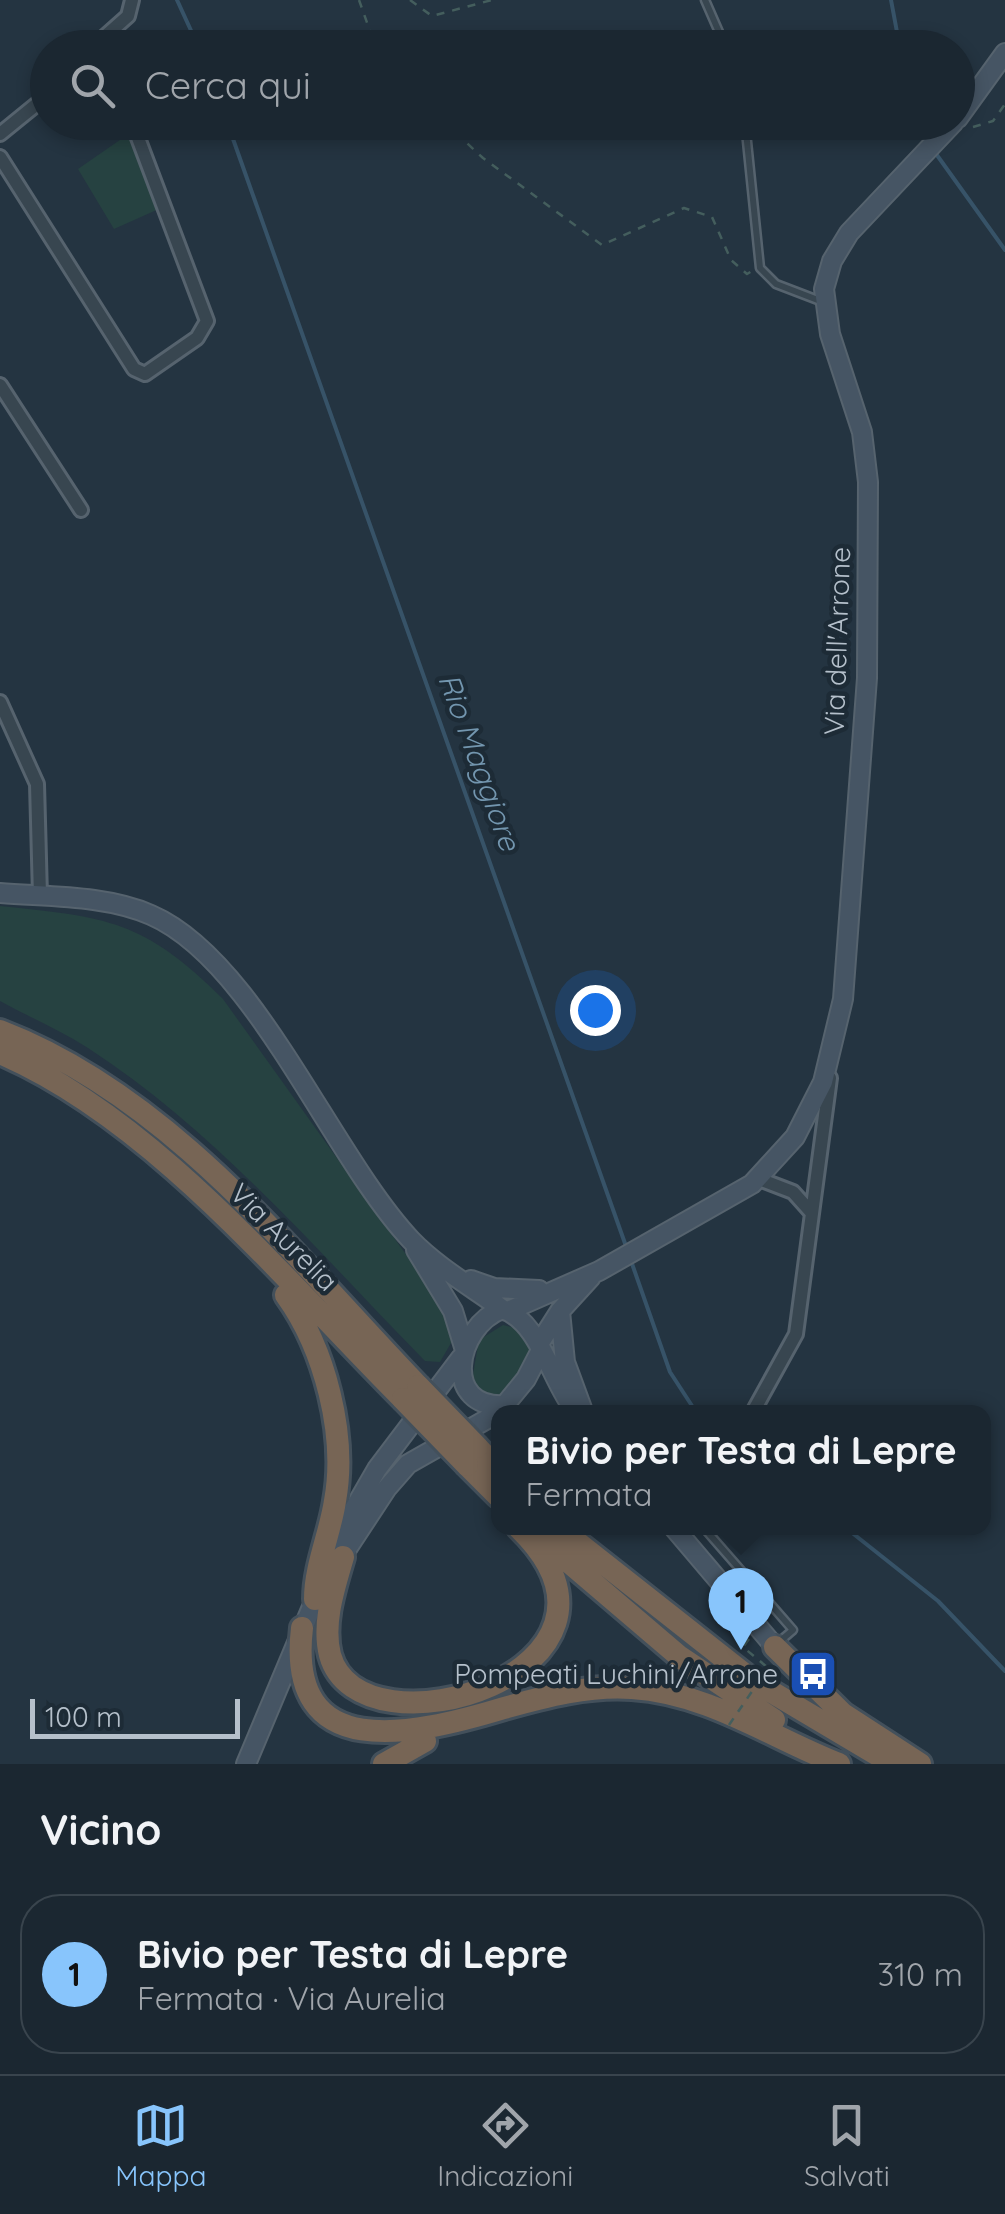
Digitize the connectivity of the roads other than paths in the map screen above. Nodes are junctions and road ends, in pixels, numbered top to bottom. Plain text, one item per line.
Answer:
1 (132, 0) edge
2 (705, 0) edge
3 (112, 30) edge
4 (718, 30) edge
5 (1005, 52) edge
6 (975, 100) edge
7 (30, 110) edge
8 (0, 134) edge
9 (139, 140) edge
10 (747, 140) edge
11 (938, 140) edge
12 (0, 157) edge
13 (824, 302) junction
14 (0, 384) edge
15 (81, 510) dead end
16 (0, 702) edge
17 (0, 893) edge
18 (40, 896) junction
19 (837, 1026) junction
20 (0, 1031) edge
21 (0, 1053) edge
22 (759, 1178) junction
23 (810, 1211) junction
24 (224, 1219) junction
25 (412, 1240) junction
26 (446, 1268) junction
27 (602, 1269) junction
28 (549, 1290) junction
29 (505, 1310) junction
30 (560, 1310) junction
31 (539, 1348) junction
32 (462, 1353) junction
33 (410, 1392) junction
34 (504, 1405) edge
35 (576, 1405) edge
36 (578, 1405) edge
37 (757, 1405) edge
38 (491, 1406) edge
39 (491, 1416) edge
40 (491, 1478) edge
41 (527, 1535) edge
42 (538, 1535) edge
43 (567, 1535) edge
44 (683, 1535) edge
45 (710, 1535) edge
46 (336, 1564) junction
47 (315, 1599) junction
48 (302, 1628) junction
49 (772, 1657) junction
50 (442, 1728) junction
51 (246, 1764) edge
52 (384, 1764) edge
53 (839, 1764) edge
54 (857, 1764) edge
55 (893, 1764) edge
56 (920, 1764) edge

1 - 3 street
2 - 4 lane
5 - 6 street, Via dell'Arrone
7 - 8 street
9 - 12 street
10 - 13 lane
11 - 13 street, Via dell'Arrone
13 - 19 street, Via dell'Arrone
14 - 15 street
16 - 18 street
17 - 18 street
18 - 25 street
19 - 22 street
19 - 23 street, Via dell'Arrone
20 - 33 highway, Via Aurelia
21 - 24 highway, Via Aurelia
22 - 23 street
22 - 27 street
23 - 37 street, Via dell'Arrone
24 - 33 highway, Via Aurelia
24 - 47 highway
25 - 26 street
25 - 32 street
26 - 28 street
26 - 29 street
27 - 28 street
27 - 30 street
28 - 29 street
29 - 31 street
29 - 32 street
30 - 31 street
30 - 36 street
31 - 34 street
31 - 35 street
32 - 38 street
32 - 46 street
33 - 40 highway, Via Aurelia, bridge
39 - 46 street
41 - 46 highway
42 - 54 highway
43 - 55 highway
44 - 49 street
45 - 49 lane
46 - 47 street
47 - 48 street
48 - 50 highway
48 - 51 street
49 - 56 highway
50 - 52 highway
50 - 53 highway

